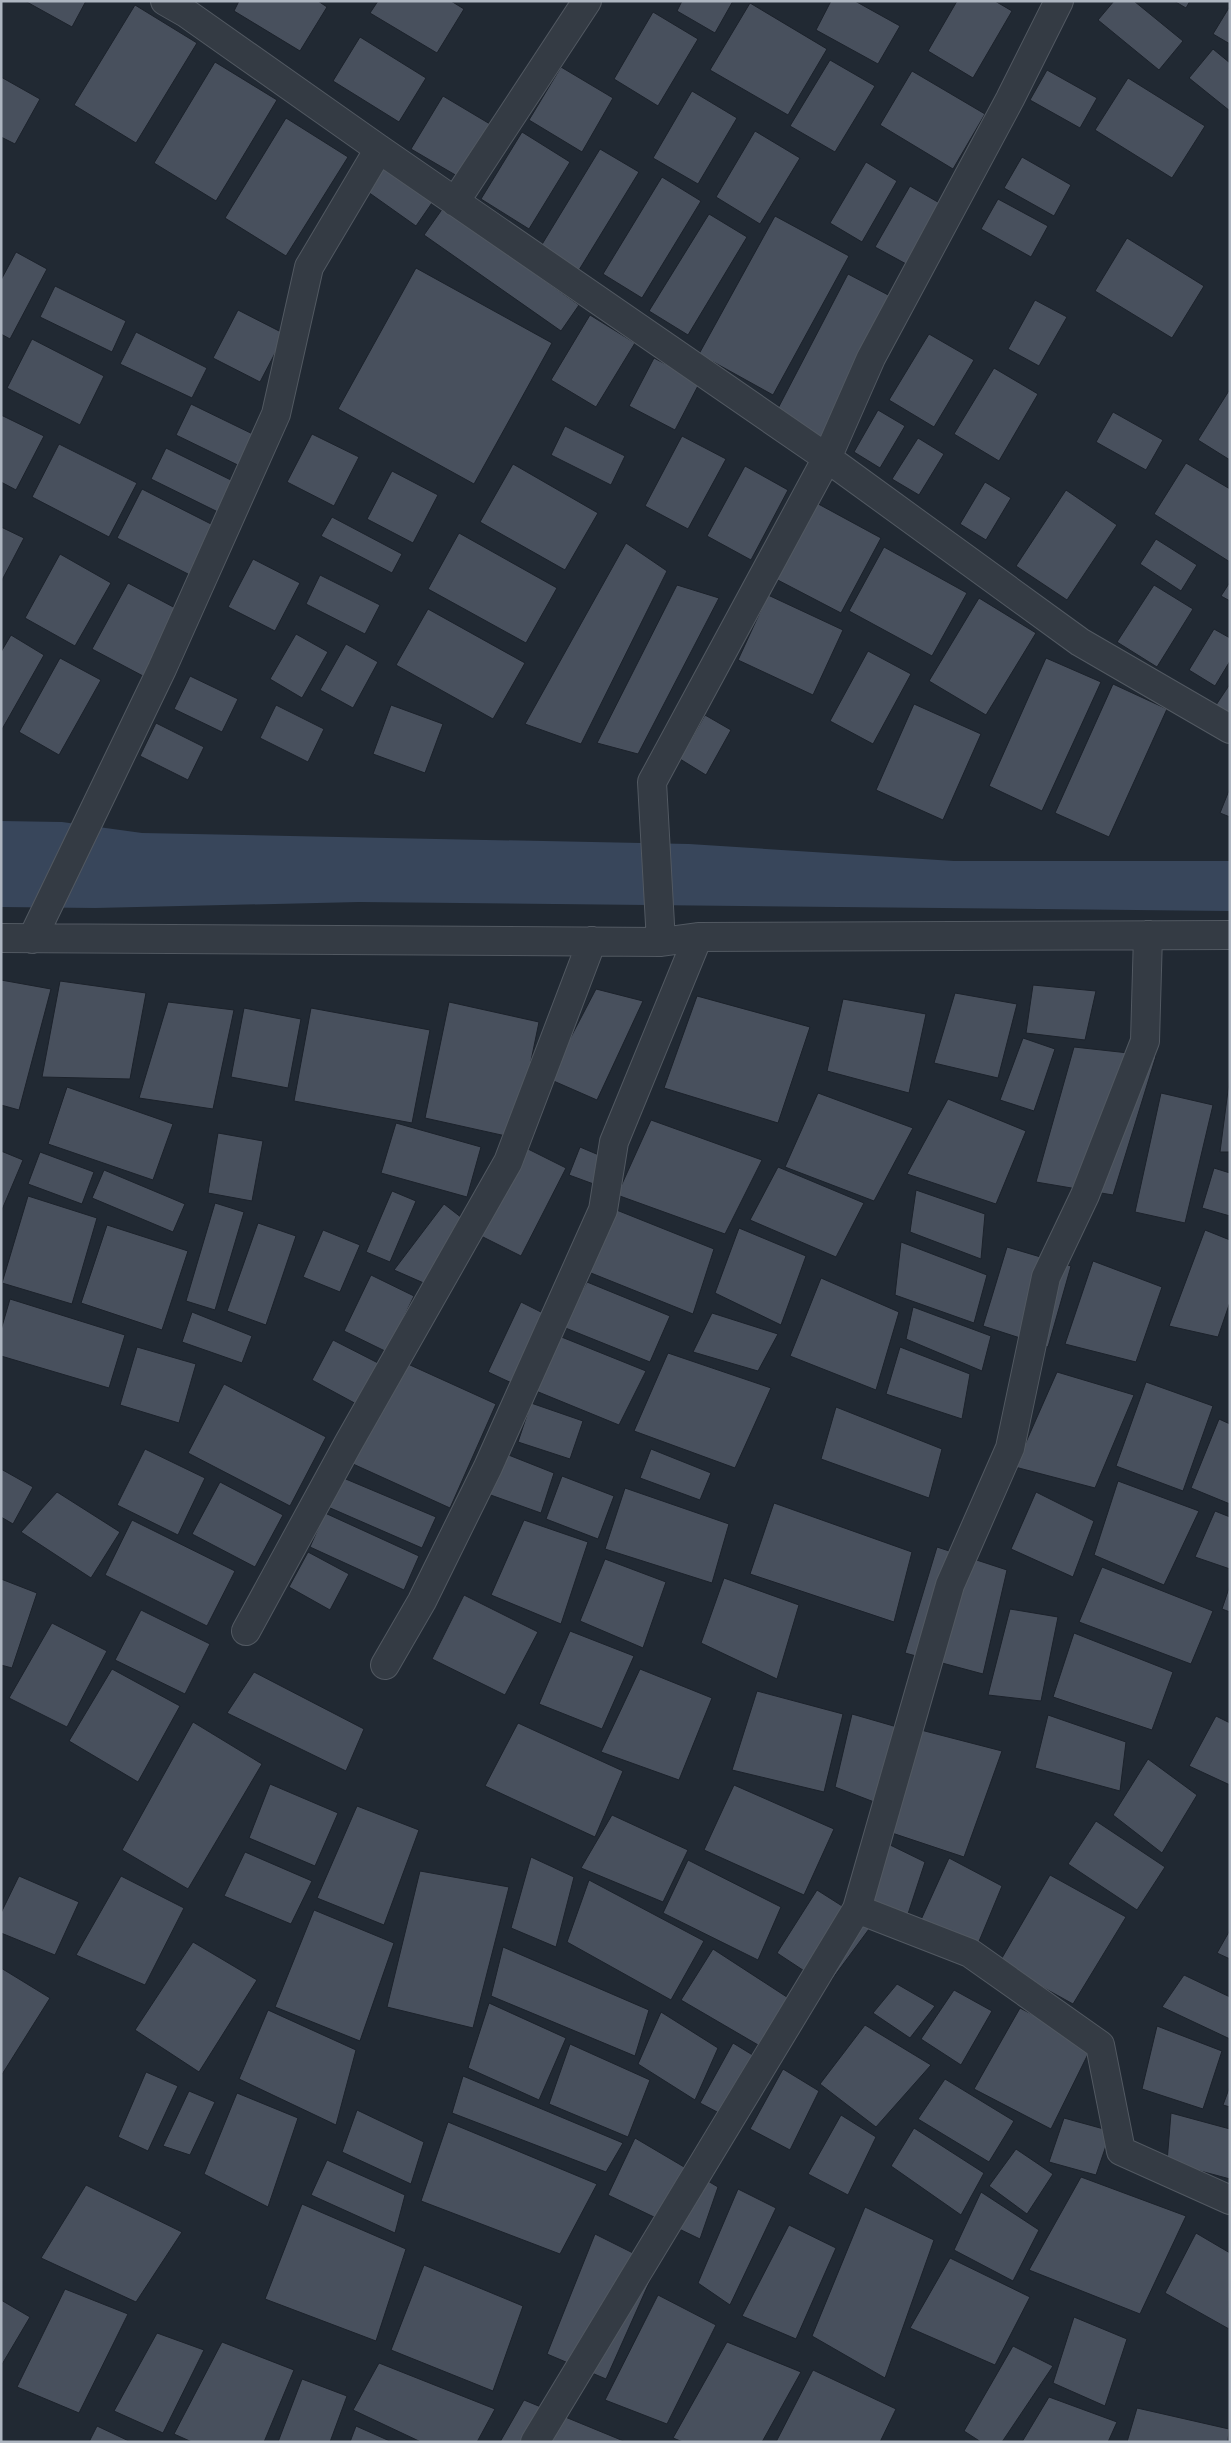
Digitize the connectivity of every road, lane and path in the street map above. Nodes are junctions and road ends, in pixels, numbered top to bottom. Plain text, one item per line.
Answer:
1 (165, 1) edge
2 (587, 1) edge
3 (1059, 1) edge
4 (379, 150) junction
5 (455, 202) junction
6 (827, 458) junction
7 (1230, 729) edge
8 (1148, 935) junction
9 (1230, 935) edge
10 (698, 937) junction
11 (1, 938) edge
12 (32, 938) junction
13 (592, 941) junction
14 (661, 942) junction
15 (246, 1631) dead end
16 (386, 1665) dead end
17 (857, 1909) junction
18 (1230, 2200) edge
19 (536, 2442) edge

1 - 4 street
2 - 5 street
3 - 6 street
4 - 5 street
4 - 12 street
5 - 6 street
6 - 7 street
6 - 14 street
8 - 9 street
8 - 10 street
8 - 17 street
10 - 14 street
10 - 16 street
11 - 12 street
12 - 13 street
13 - 14 street
13 - 15 street
17 - 18 street
17 - 19 street

